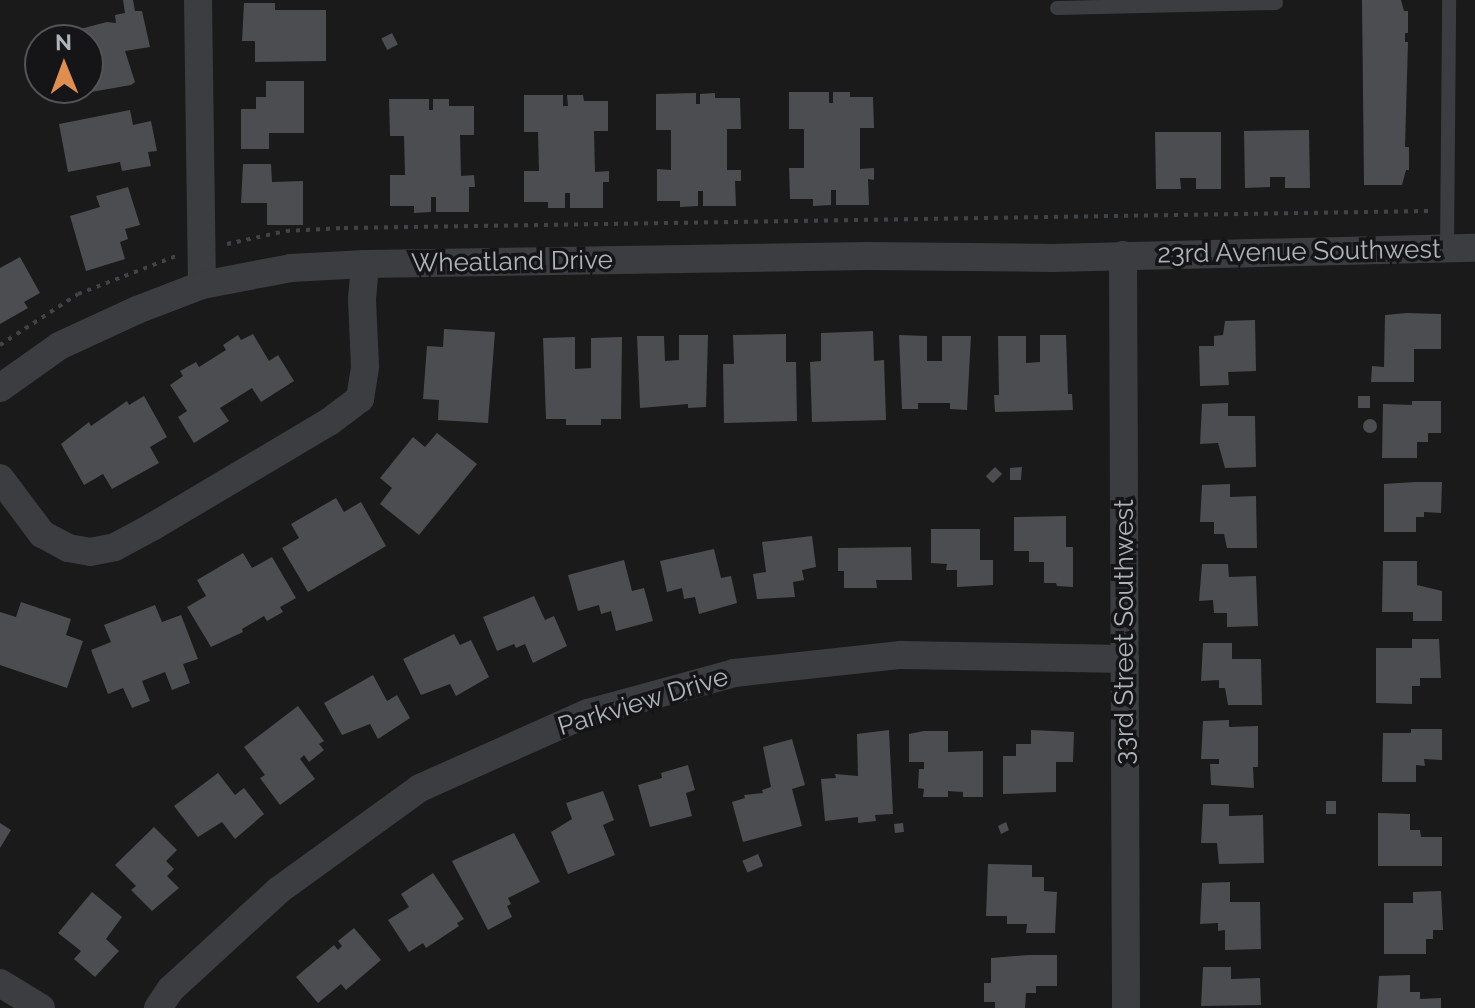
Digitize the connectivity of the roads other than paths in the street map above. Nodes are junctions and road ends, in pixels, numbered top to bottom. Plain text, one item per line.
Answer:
1 (198, 0) edge
2 (1449, 0) edge
3 (1276, 3) dead end
4 (1057, 8) dead end
5 (1461, 248) edge
6 (1123, 255) junction
7 (1052, 258) joint
8 (365, 264) junction
9 (202, 285) junction
10 (0, 388) edge
11 (0, 478) edge
12 (1125, 659) junction
13 (0, 983) edge
14 (41, 1008) edge
15 (158, 1008) edge
16 (1126, 1008) edge

1 - 9 street
2 - 5 lane
3 - 4 lane
5 - 6 street, 23rd Avenue Southwest
6 - 7 street, 23rd Avenue Southwest
6 - 12 street, 33rd Street Southwest
7 - 8 street, Wheatland Drive
8 - 9 street, Wheatland Drive
8 - 11 street
9 - 10 street, Wheatland Drive
12 - 15 street, Parkview Drive
12 - 16 street, 33rd Street Southwest
13 - 14 street

